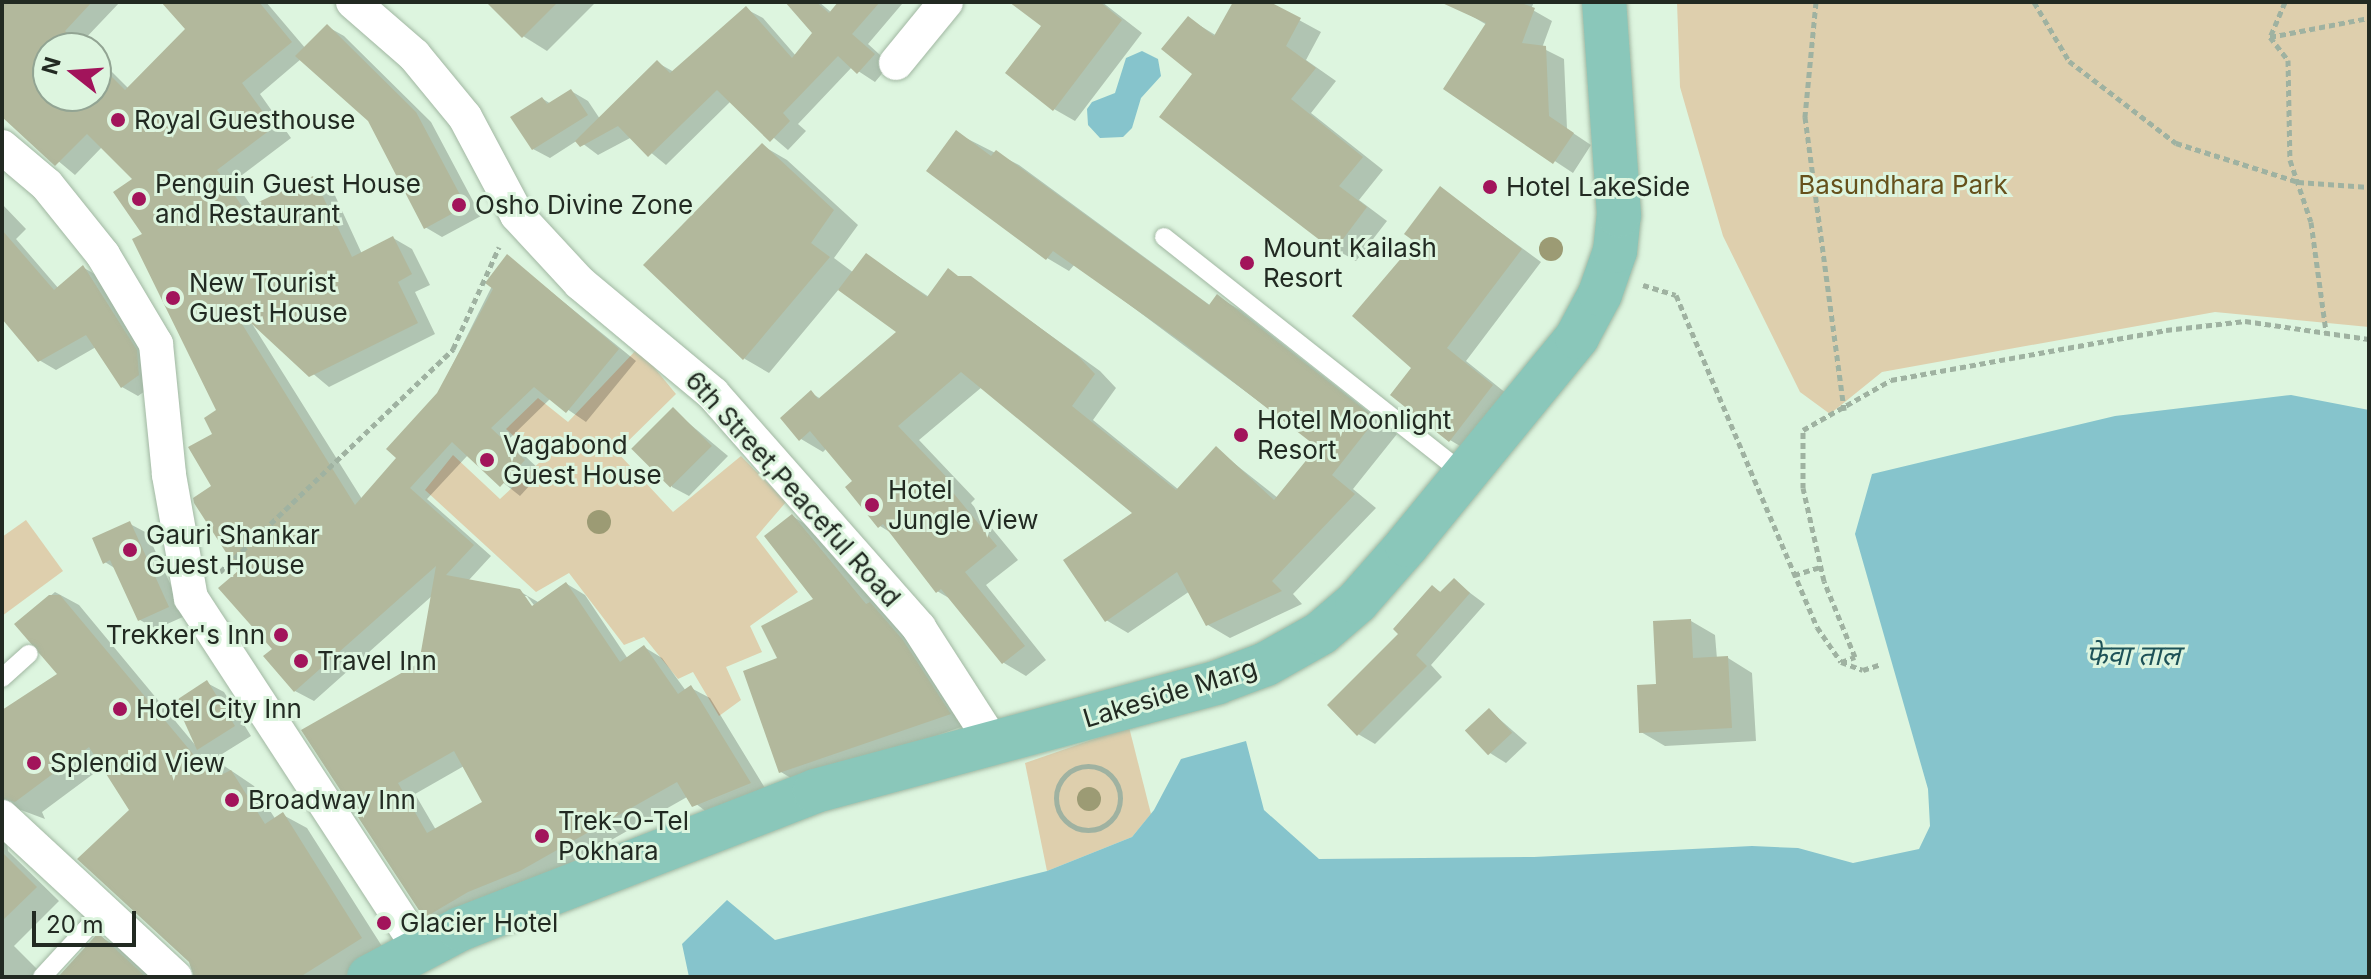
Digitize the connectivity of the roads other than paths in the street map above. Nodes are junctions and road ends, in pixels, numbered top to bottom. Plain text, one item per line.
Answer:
1 (353, 2) edge
2 (946, 2) edge
3 (1604, 2) edge
4 (896, 63) dead end
5 (2, 147) edge
6 (1164, 237) dead end
7 (1464, 474) junction
8 (29, 654) dead end
9 (2, 678) edge
10 (994, 745) junction
11 (2, 817) edge
12 (101, 913) junction
13 (420, 949) junction
14 (42, 977) edge
15 (175, 977) edge
16 (369, 977) edge

1 - 10 street, 6th Street,Peaceful Road
2 - 4 street
3 - 7 main road, Lakeside Marg
5 - 13 street
6 - 7 lane
7 - 10 main road, Lakeside Marg
8 - 9 lane
10 - 13 main road, Lakeside Marg
11 - 12 street
12 - 14 lane
12 - 15 street
13 - 16 main road, Lakeside Marg

